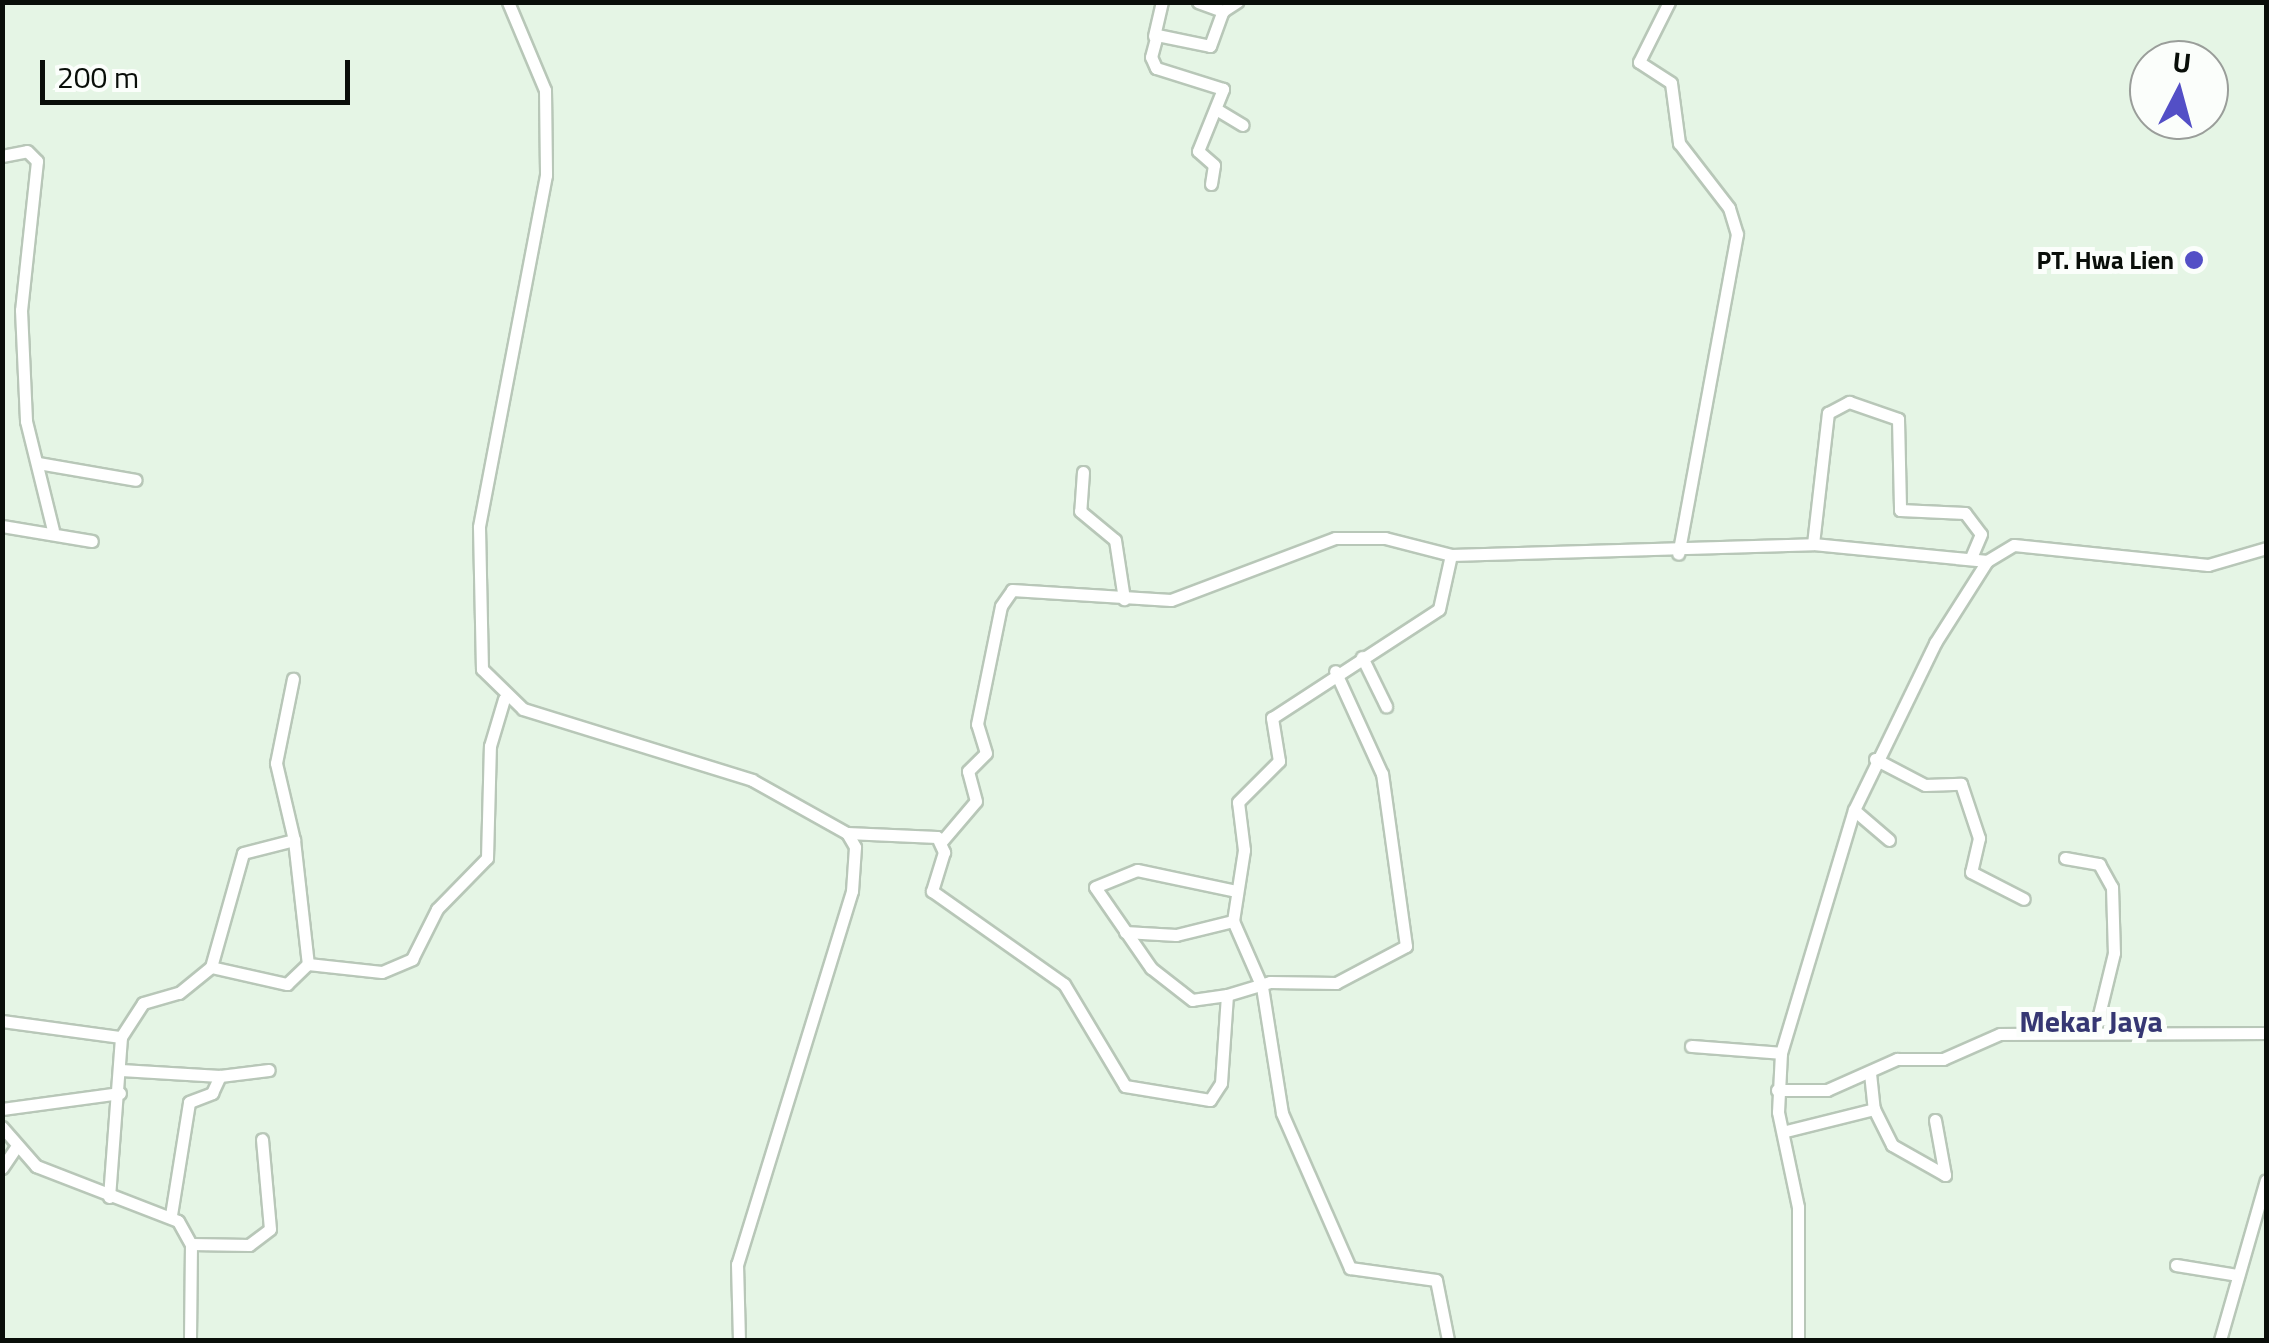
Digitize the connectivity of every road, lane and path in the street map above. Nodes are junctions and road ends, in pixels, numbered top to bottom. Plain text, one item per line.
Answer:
1 (508, 2) edge
2 (1162, 2) edge
3 (1198, 2) edge
4 (1237, 2) edge
5 (1669, 2) edge
6 (1223, 11) junction
7 (1154, 36) junction
8 (1216, 109) junction
9 (1243, 125) dead end
10 (2, 156) edge
11 (1211, 184) dead end
12 (38, 463) junction
13 (1084, 472) dead end
14 (136, 480) dead end
15 (2, 526) edge
16 (53, 530) junction
17 (92, 540) dead end
18 (1813, 544) junction
19 (2266, 548) edge
20 (1678, 554) junction
21 (1451, 555) junction
22 (1971, 557) junction
23 (1987, 561) junction
24 (1124, 599) junction
25 (1362, 657) junction
26 (1335, 671) junction
27 (293, 679) dead end
28 (504, 699) junction
29 (1386, 706) dead end
30 (1875, 759) junction
31 (1854, 810) junction
32 (846, 833) junction
33 (294, 840) junction
34 (1889, 840) dead end
35 (942, 841) junction
36 (2065, 858) dead end
37 (1237, 891) junction
38 (2024, 899) dead end
39 (1233, 921) junction
40 (1124, 932) junction
41 (308, 964) junction
42 (211, 966) junction
43 (1261, 983) junction
44 (1227, 996) junction
45 (2, 1021) edge
46 (2096, 1031) junction
47 (2266, 1033) edge
48 (121, 1037) junction
49 (1691, 1046) dead end
50 (1782, 1053) junction
51 (121, 1070) junction
52 (269, 1070) dead end
53 (1870, 1073) junction
54 (220, 1076) junction
55 (1777, 1090) junction
56 (120, 1093) junction
57 (2, 1109) edge
58 (1874, 1109) junction
59 (1935, 1120) dead end
60 (2, 1127) edge
61 (1786, 1131) junction
62 (262, 1139) dead end
63 (15, 1149) junction
64 (2, 1168) edge
65 (2266, 1180) edge
66 (110, 1197) junction
67 (171, 1215) junction
68 (191, 1244) junction
69 (2176, 1266) dead end
70 (2238, 1276) junction
71 (190, 1340) edge
72 (739, 1340) edge
73 (1448, 1340) edge
74 (1798, 1340) edge
75 (2220, 1340) edge

1 - 28 street
2 - 7 street
3 - 6 street
4 - 6 street
5 - 20 street
6 - 7 street
7 - 8 street
8 - 9 street
8 - 11 street
10 - 12 street
12 - 14 street
12 - 16 street
13 - 24 street
15 - 16 street
16 - 17 street
18 - 20 street
18 - 22 street
18 - 22 street
19 - 23 street
20 - 21 street
21 - 24 street
21 - 25 street
22 - 23 street
23 - 30 street
24 - 35 street
25 - 26 street
25 - 29 street
26 - 37 street
26 - 43 street
27 - 33 street
28 - 32 street
28 - 41 street
30 - 31 street
30 - 38 street
31 - 34 street
31 - 50 street
32 - 35 street
32 - 72 street
33 - 41 street
33 - 42 street
35 - 44 street
36 - 46 street
37 - 39 street
37 - 40 street
39 - 40 street
39 - 43 street
40 - 44 street
41 - 42 street
42 - 48 street
43 - 44 street
43 - 73 street
45 - 48 street
46 - 47 street
46 - 53 street
48 - 51 street
49 - 50 street
50 - 55 street
51 - 54 street
51 - 56 street
52 - 54 street
53 - 55 street
53 - 58 street
54 - 67 street
55 - 61 street
56 - 57 street
56 - 66 street
58 - 59 street
58 - 61 street
60 - 63 street
61 - 74 street
62 - 68 street
63 - 64 street
63 - 66 street
65 - 70 street
66 - 67 street
67 - 68 street
68 - 71 street
69 - 70 street
70 - 75 street

